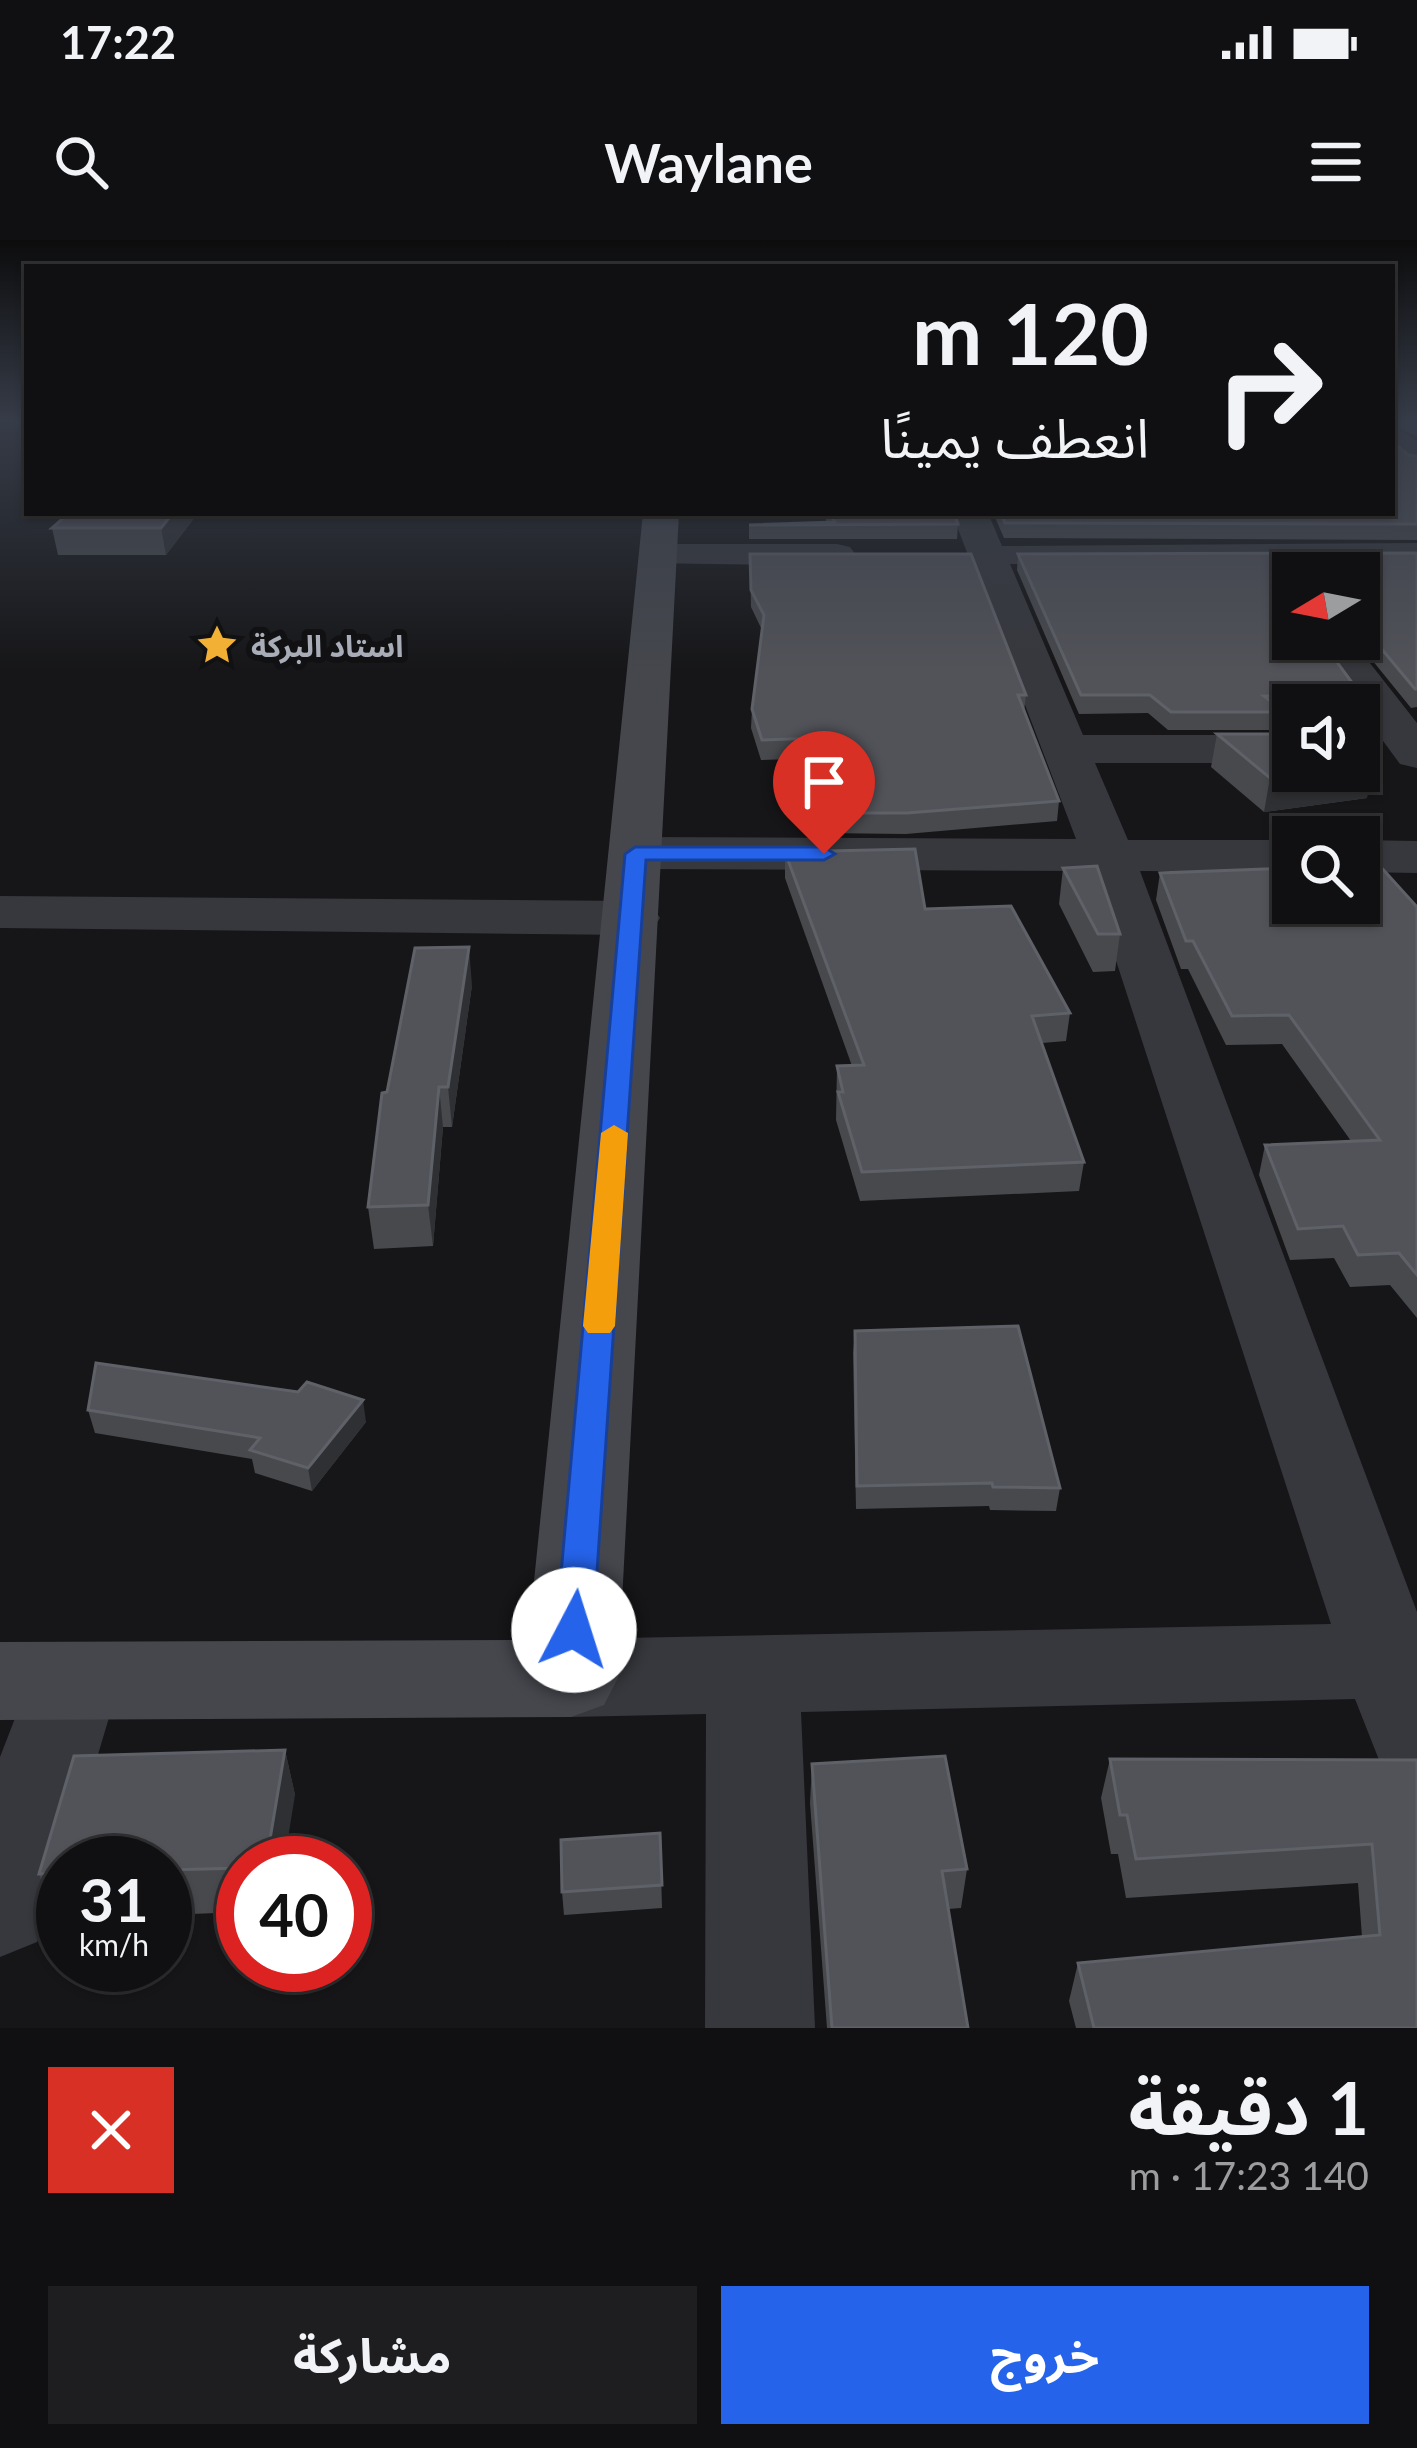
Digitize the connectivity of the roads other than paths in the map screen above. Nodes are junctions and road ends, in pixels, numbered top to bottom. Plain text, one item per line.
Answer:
1 (1234, 516) edge
2 (659, 534) edge
3 (966, 541) edge
4 (1263, 554) junction
5 (1417, 554) edge
6 (869, 555) edge
7 (1272, 566) edge
8 (1345, 660) edge
9 (1066, 749) junction
10 (1272, 749) edge
11 (1380, 749) edge
12 (1415, 751) edge
13 (635, 854) junction
14 (1108, 854) junction
15 (1272, 856) edge
16 (1380, 856) edge
17 (1417, 856) edge
18 (0, 912) edge
19 (632, 918) junction
20 (753, 1675) junction
21 (571, 1678) junction
22 (36, 1681) edge
23 (1407, 1687) edge
24 (0, 1909) edge
25 (760, 2028) edge

1 - 4 street
2 - 6 street
2 - 13 street
3 - 4 street
3 - 9 street
4 - 5 street
4 - 7 street
8 - 12 street
9 - 10 street
9 - 14 street
11 - 12 street
13 - 14 street
13 - 19 street
14 - 15 street
14 - 23 street
16 - 17 street
18 - 19 street
19 - 21 street
20 - 21 street
20 - 23 street
20 - 25 street
21 - 22 street
22 - 24 street

